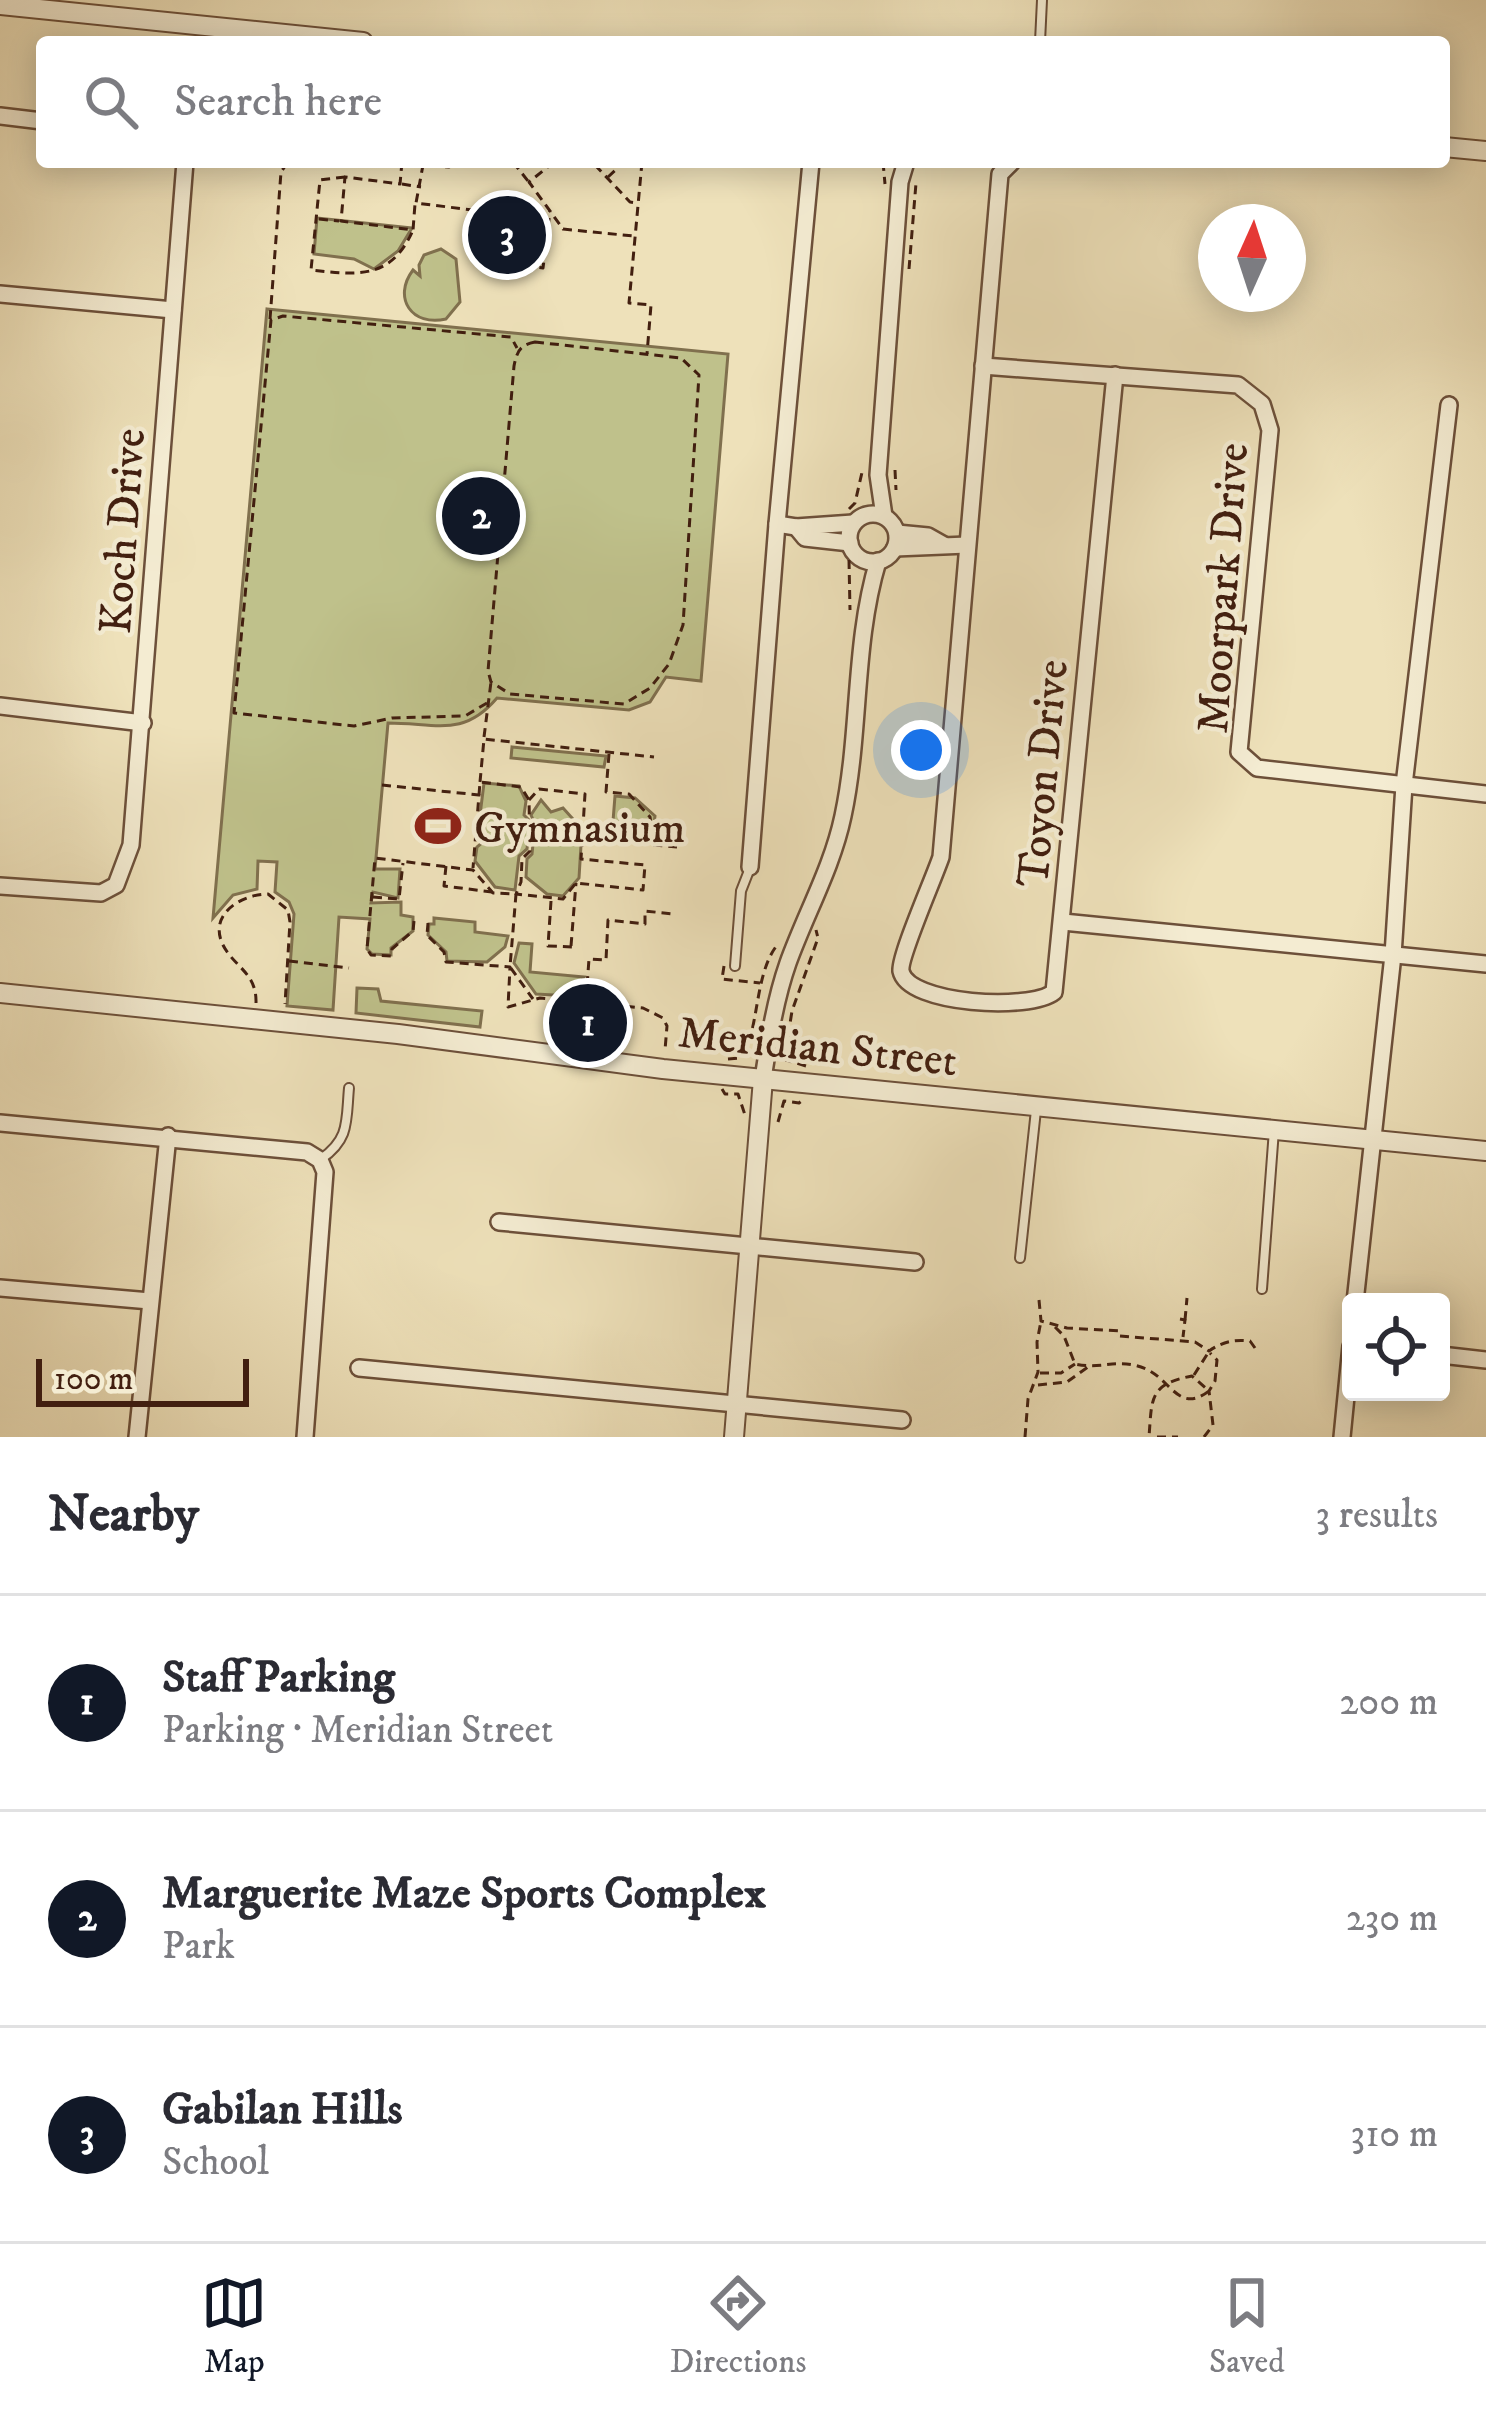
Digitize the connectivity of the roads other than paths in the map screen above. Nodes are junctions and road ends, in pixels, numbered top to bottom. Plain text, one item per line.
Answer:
1 (1042, 0) edge
2 (0, 4) edge
3 (306, 36) edge
4 (1040, 36) edge
5 (0, 116) edge
6 (36, 120) edge
7 (1450, 148) edge
8 (1486, 151) edge
9 (185, 168) edge
10 (810, 168) edge
11 (893, 168) edge
12 (902, 168) edge
13 (1006, 168) edge
14 (892, 181) junction
15 (0, 294) edge
16 (173, 310) junction
17 (982, 366) junction
18 (1115, 375) junction
19 (1450, 405) dead end
20 (868, 518) junction
21 (777, 524) junction
22 (796, 527) junction
23 (896, 540) junction
24 (967, 545) junction
25 (851, 551) junction
26 (878, 561) junction
27 (867, 598) junction
28 (0, 706) edge
29 (143, 723) junction
30 (1404, 785) junction
31 (1486, 794) edge
32 (750, 867) joint
33 (0, 886) edge
34 (1063, 922) junction
35 (1393, 956) junction
36 (1486, 964) edge
37 (735, 966) dead end
38 (0, 993) edge
39 (763, 1079) junction
40 (349, 1088) dead end
41 (1036, 1105) junction
42 (0, 1123) edge
43 (1274, 1129) junction
44 (168, 1136) junction
45 (1371, 1138) junction
46 (1486, 1150) edge
47 (322, 1166) junction
48 (499, 1222) dead end
49 (748, 1247) junction
50 (1020, 1258) dead end
51 (915, 1262) dead end
52 (0, 1288) edge
53 (1262, 1289) dead end
54 (1356, 1293) edge
55 (151, 1301) junction
56 (1450, 1356) edge
57 (1486, 1360) edge
58 (359, 1367) dead end
59 (1346, 1401) edge
60 (737, 1402) junction
61 (902, 1420) dead end
62 (137, 1437) edge
63 (304, 1437) edge
64 (734, 1437) edge
65 (1342, 1437) edge

1 - 4 lane
2 - 3 street
5 - 6 street
7 - 8 street
9 - 16 street, Koch Drive
10 - 21 street
11 - 14 street
12 - 14 street
13 - 17 street
14 - 20 street
15 - 16 street
16 - 29 street, Koch Drive
17 - 18 street, Moorpark Drive
17 - 24 street
18 - 30 street, Moorpark Drive
18 - 34 street, Toyon Drive
19 - 30 street
20 - 22 street
20 - 23 street
20 - 25 street
21 - 22 street
21 - 32 street
22 - 25 street
23 - 24 street
23 - 26 street
24 - 34 street, Toyon Drive
25 - 26 street
25 - 27 street
26 - 27 street
27 - 39 street
28 - 29 street
29 - 33 street, Koch Drive
30 - 31 street
30 - 35 street
32 - 37 lane
34 - 35 street
35 - 36 street
35 - 45 street
38 - 39 street, Meridian Street
39 - 41 street, Meridian Street
39 - 49 street
40 - 47 lane
41 - 43 street, Meridian Street
41 - 50 lane
42 - 44 street
43 - 45 street, Meridian Street
43 - 53 lane
44 - 47 street
44 - 55 street
45 - 46 street, Meridian Street
45 - 54 street
47 - 63 street
48 - 49 street
49 - 51 street
49 - 60 street
52 - 55 street
55 - 62 street
56 - 57 street
58 - 60 street
59 - 65 street
60 - 61 street
60 - 64 street

